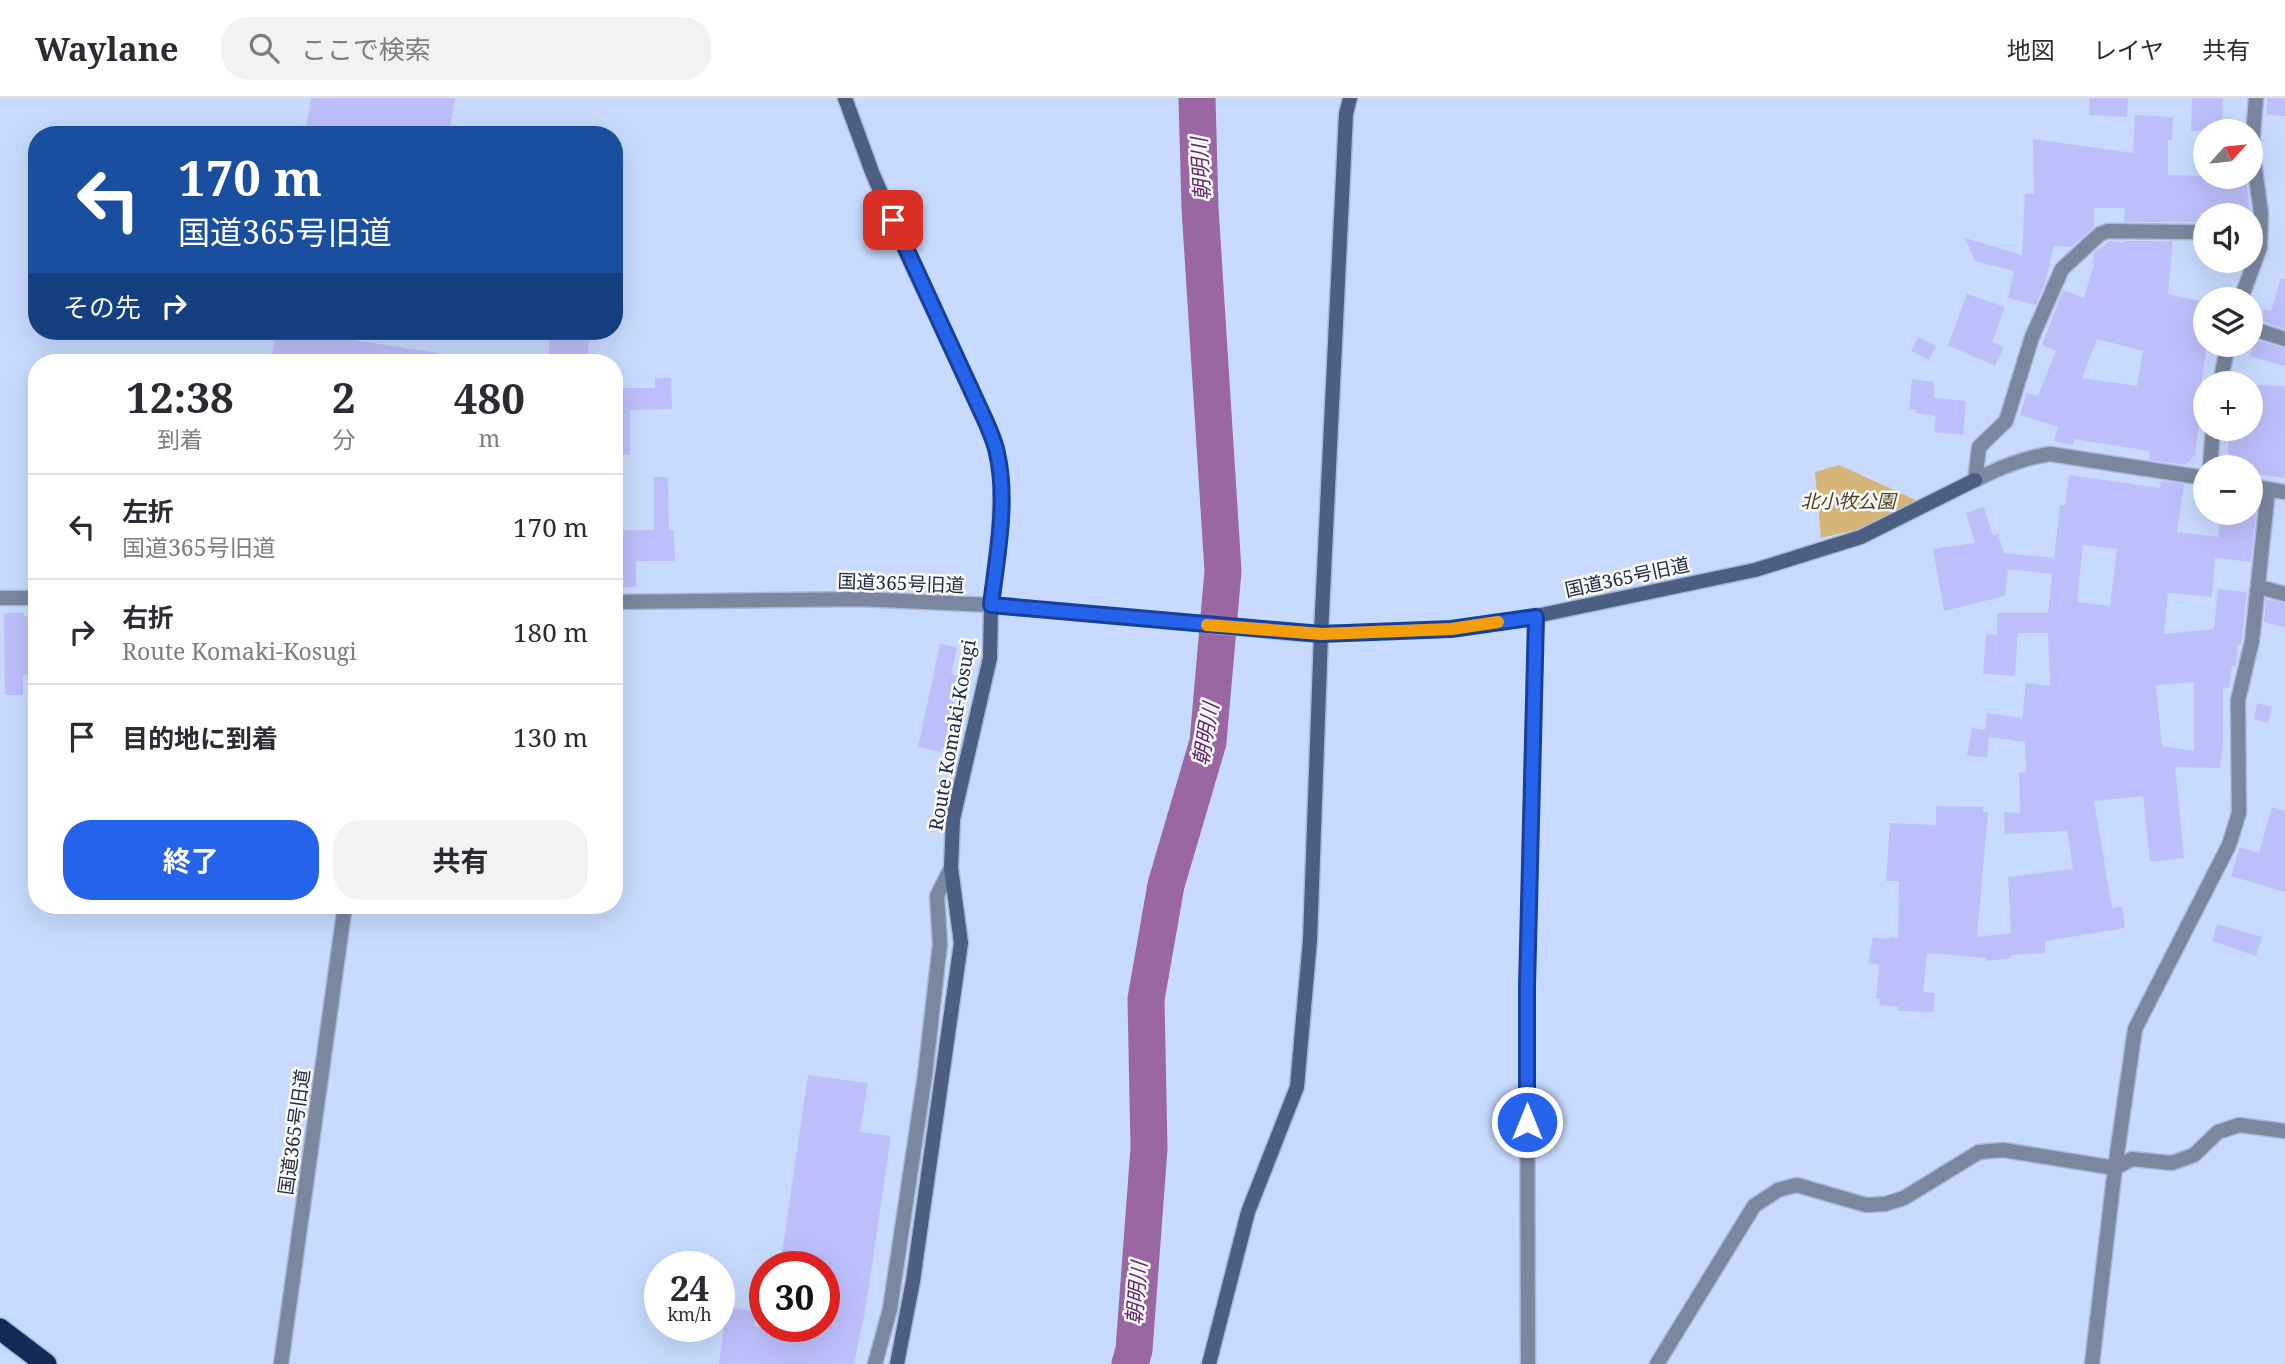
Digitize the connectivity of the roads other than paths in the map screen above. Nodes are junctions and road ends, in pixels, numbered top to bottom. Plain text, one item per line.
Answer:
1 (845, 98) edge
2 (1350, 98) edge
3 (2256, 98) edge
4 (2260, 203) edge
5 (2193, 232) edge
6 (2263, 332) edge
7 (2285, 339) edge
8 (2193, 476) edge
9 (1975, 480) junction
10 (2263, 489) edge
11 (2268, 490) junction
12 (2285, 492) edge
13 (2259, 587) junction
14 (2285, 594) edge
15 (0, 598) edge
16 (28, 598) edge
17 (623, 602) edge
18 (991, 605) junction
19 (1536, 617) junction
20 (1321, 634) junction
21 (951, 868) junction
22 (344, 914) edge
23 (2285, 1131) edge
24 (2115, 1168) junction
25 (0, 1329) edge
26 (46, 1364) edge
27 (281, 1364) edge
28 (875, 1364) edge
29 (897, 1364) edge
30 (1209, 1364) edge
31 (1528, 1364) edge
32 (1657, 1364) edge
33 (2092, 1364) edge

1 - 18 street, Route Komaki-Kosugi
2 - 20 street
3 - 4 street
5 - 9 street
6 - 7 street
8 - 9 street, 国道365号旧道
9 - 19 street, 国道365号旧道
10 - 11 street
11 - 12 street
11 - 13 street
13 - 14 street
13 - 24 street
15 - 16 street
17 - 18 street, 国道365号旧道
18 - 20 street, 国道365号旧道
18 - 21 street, Route Komaki-Kosugi
19 - 20 street, 国道365号旧道
19 - 31 street
20 - 30 street
21 - 28 street
21 - 29 street, Route Komaki-Kosugi
22 - 27 street, 国道365号旧道
23 - 24 street
24 - 32 street
24 - 33 street
25 - 26 highway

